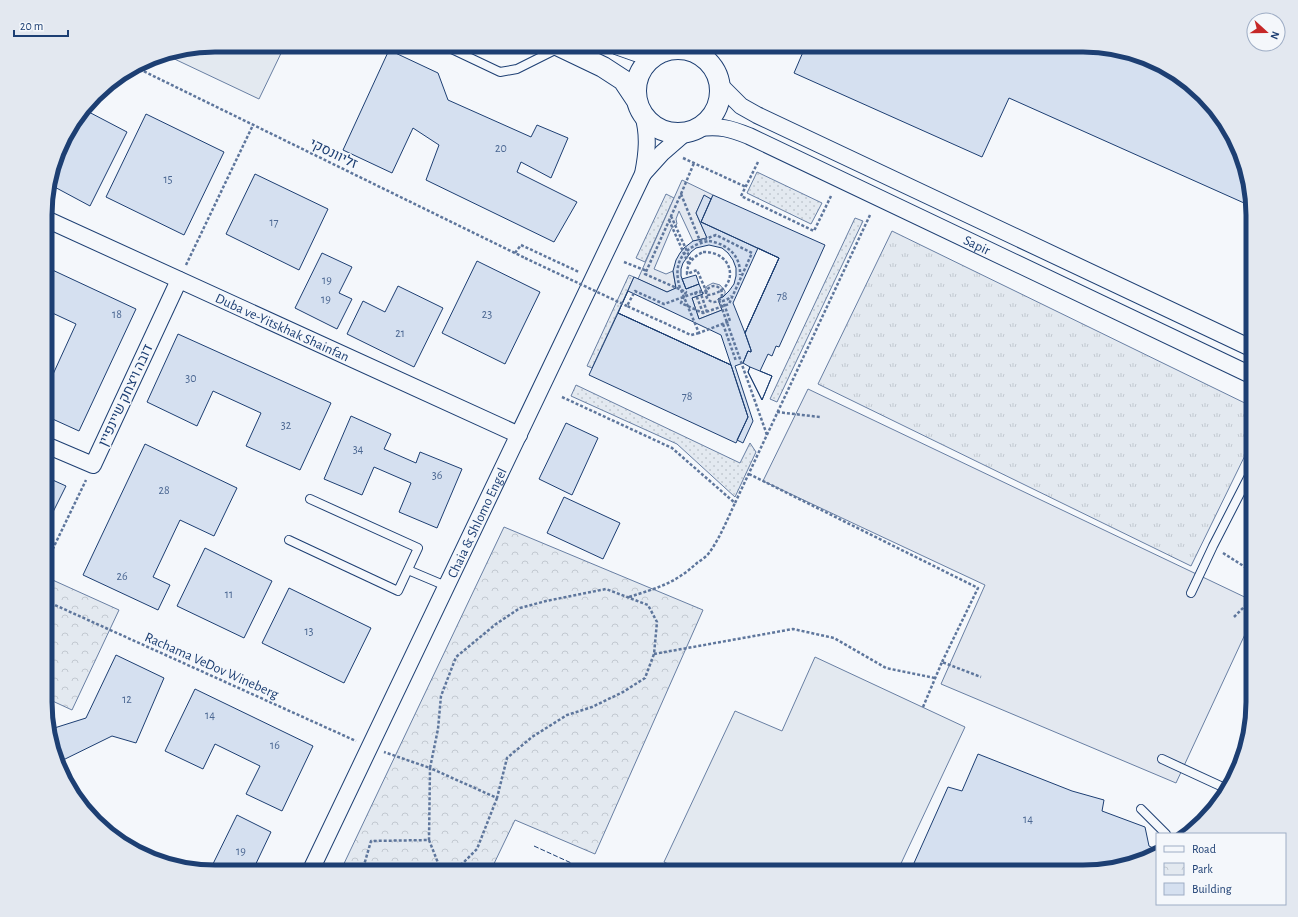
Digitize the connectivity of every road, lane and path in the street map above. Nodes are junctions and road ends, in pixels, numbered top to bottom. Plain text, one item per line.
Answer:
1 (458, 52) edge
2 (548, 52) edge
3 (572, 52) edge
4 (663, 52) edge
5 (698, 52) edge
6 (141, 70) edge
7 (720, 85) junction
8 (640, 108) junction
9 (253, 125) junction
10 (692, 131) junction
11 (679, 156) dead end
12 (758, 162) dead end
13 (694, 163) junction
14 (643, 174) junction
15 (746, 187) junction
16 (681, 194) junction
17 (831, 196) dead end
18 (870, 215) dead end
19 (671, 216) junction
20 (669, 220) junction
21 (52, 222) edge
22 (515, 253) junction
23 (691, 260) junction
24 (624, 262) dead end
25 (689, 265) junction
26 (647, 271) junction
27 (593, 279) junction
28 (179, 280) junction
29 (695, 292) junction
30 (684, 297) junction
31 (719, 300) junction
32 (627, 306) junction
33 (722, 307) junction
34 (707, 312) junction
35 (703, 313) junction
36 (723, 324) junction
37 (699, 332) junction
38 (1246, 346) edge
39 (736, 361) dead end
40 (1246, 373) edge
41 (562, 397) dead end
42 (777, 412) junction
43 (820, 417) dead end
44 (519, 435) junction
45 (767, 435) junction
46 (52, 448) edge
47 (93, 465) junction
48 (749, 474) junction
49 (1246, 482) edge
50 (310, 499) dead end
51 (735, 503) junction
52 (289, 540) dead end
53 (1213, 546) junction
54 (52, 550) edge
55 (1246, 567) edge
56 (408, 570) junction
57 (446, 586) junction
58 (1191, 593) dead end
59 (628, 598) junction
60 (52, 604) edge
61 (1246, 605) edge
62 (1234, 617) dead end
63 (654, 654) junction
64 (942, 662) junction
65 (935, 678) junction
66 (981, 678) dead end
67 (923, 707) dead end
68 (370, 747) junction
69 (1162, 759) dead end
70 (430, 768) junction
71 (1222, 787) edge
72 (497, 798) junction
73 (1141, 809) dead end
74 (1165, 833) edge
75 (429, 840) junction
76 (313, 865) edge
77 (364, 865) edge
78 (438, 865) edge
79 (461, 865) edge

1 - 2 lane
3 - 8 street
4 - 8 street
5 - 7 street
6 - 9 path, זליוונסקי
7 - 10 street
7 - 38 street, Sapir
8 - 10 street
8 - 14 street, Chaia & Shlomo Engel
9 - 22 path, זליוונסקי
9 - 28 path
10 - 14 street, Chaia & Shlomo Engel
10 - 40 street, Sapir
11 - 13 path
12 - 15 path
13 - 15 path
13 - 16 path
14 - 27 street, Chaia & Shlomo Engel
15 - 17 path
16 - 19 path
16 - 33 path
18 - 42 path
19 - 20 path
19 - 23 path
20 - 25 path
20 - 26 path
21 - 28 street, Duba ve-Yitskhak Shainfan
22 - 27 path
22 - 32 path, זליוונסקי, bridge
23 - 25 path
23 - 25 path
24 - 26 path
26 - 35 path
27 - 44 street, Chaia & Shlomo Engel
28 - 44 street, Duba ve-Yitskhak Shainfan
28 - 47 street, דובה ויצחק שיינפיין
29 - 30 path
29 - 34 path
29 - 35 path
30 - 32 path
30 - 36 path, bridge
30 - 37 path
31 - 31 path
31 - 33 path
32 - 37 path, זליוונסקי
33 - 34 path
33 - 45 path
34 - 35 path
36 - 37 path
36 - 39 path
41 - 51 path
42 - 43 path
42 - 45 path
44 - 57 street, Chaia & Shlomo Engel
45 - 48 path
46 - 47 street
47 - 54 path
48 - 51 path
48 - 64 path
49 - 53 lane
50 - 56 lane
51 - 59 path
52 - 56 lane
53 - 55 path
53 - 58 lane
56 - 57 lane
57 - 68 street, Chaia & Shlomo Engel
59 - 63 path
59 - 70 path
60 - 68 path, Rachama VeDov Wineberg
61 - 62 path
63 - 65 path
63 - 72 path
64 - 65 path
64 - 66 path
65 - 67 path
68 - 70 path, Rachama VeDov Wineberg
68 - 76 street, Chaia & Shlomo Engel
69 - 71 lane
70 - 72 path, Rachama VeDov Wineberg
70 - 75 path
72 - 79 path
73 - 74 lane
75 - 77 path
75 - 78 path

